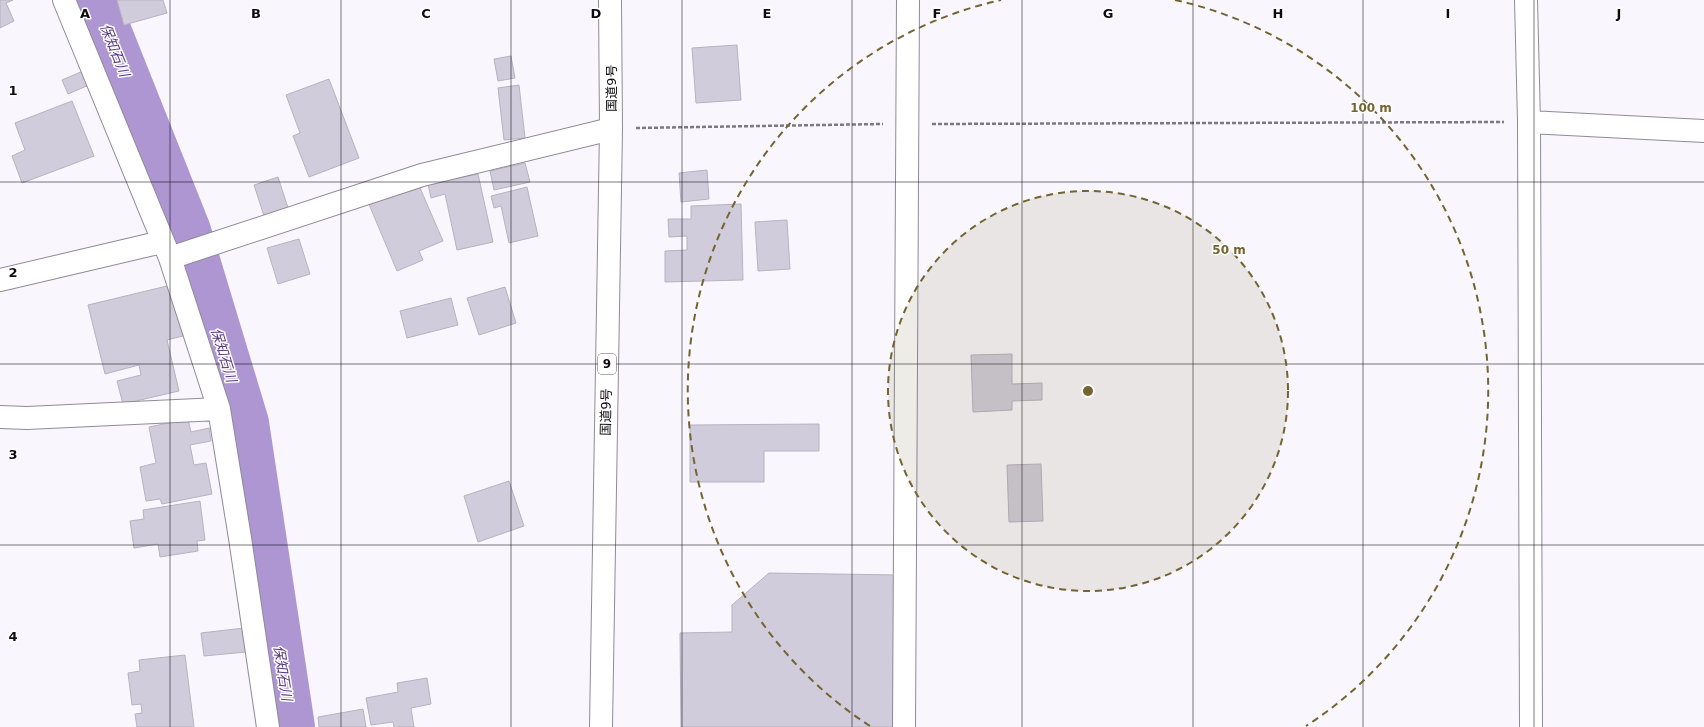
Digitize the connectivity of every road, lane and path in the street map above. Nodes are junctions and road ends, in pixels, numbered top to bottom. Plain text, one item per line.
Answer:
1 (64, 0) edge
2 (610, 0) edge
3 (908, 0) edge
4 (1526, 0) edge
5 (1529, 122) junction
6 (908, 124) junction
7 (611, 129) junction
8 (1704, 131) edge
9 (166, 250) junction
10 (0, 280) edge
11 (219, 408) junction
12 (0, 417) edge
13 (268, 727) edge
14 (601, 727) edge
15 (904, 727) edge
16 (1531, 727) edge

1 - 9 main road
2 - 7 main road, 国道9号 / 9
3 - 6 main road
4 - 5 main road
5 - 6 path
5 - 8 main road
5 - 16 main road
6 - 7 path
6 - 15 main road
7 - 9 main road
7 - 14 main road, 国道9号 / 9
9 - 10 main road
9 - 11 main road
11 - 12 main road
11 - 13 main road

